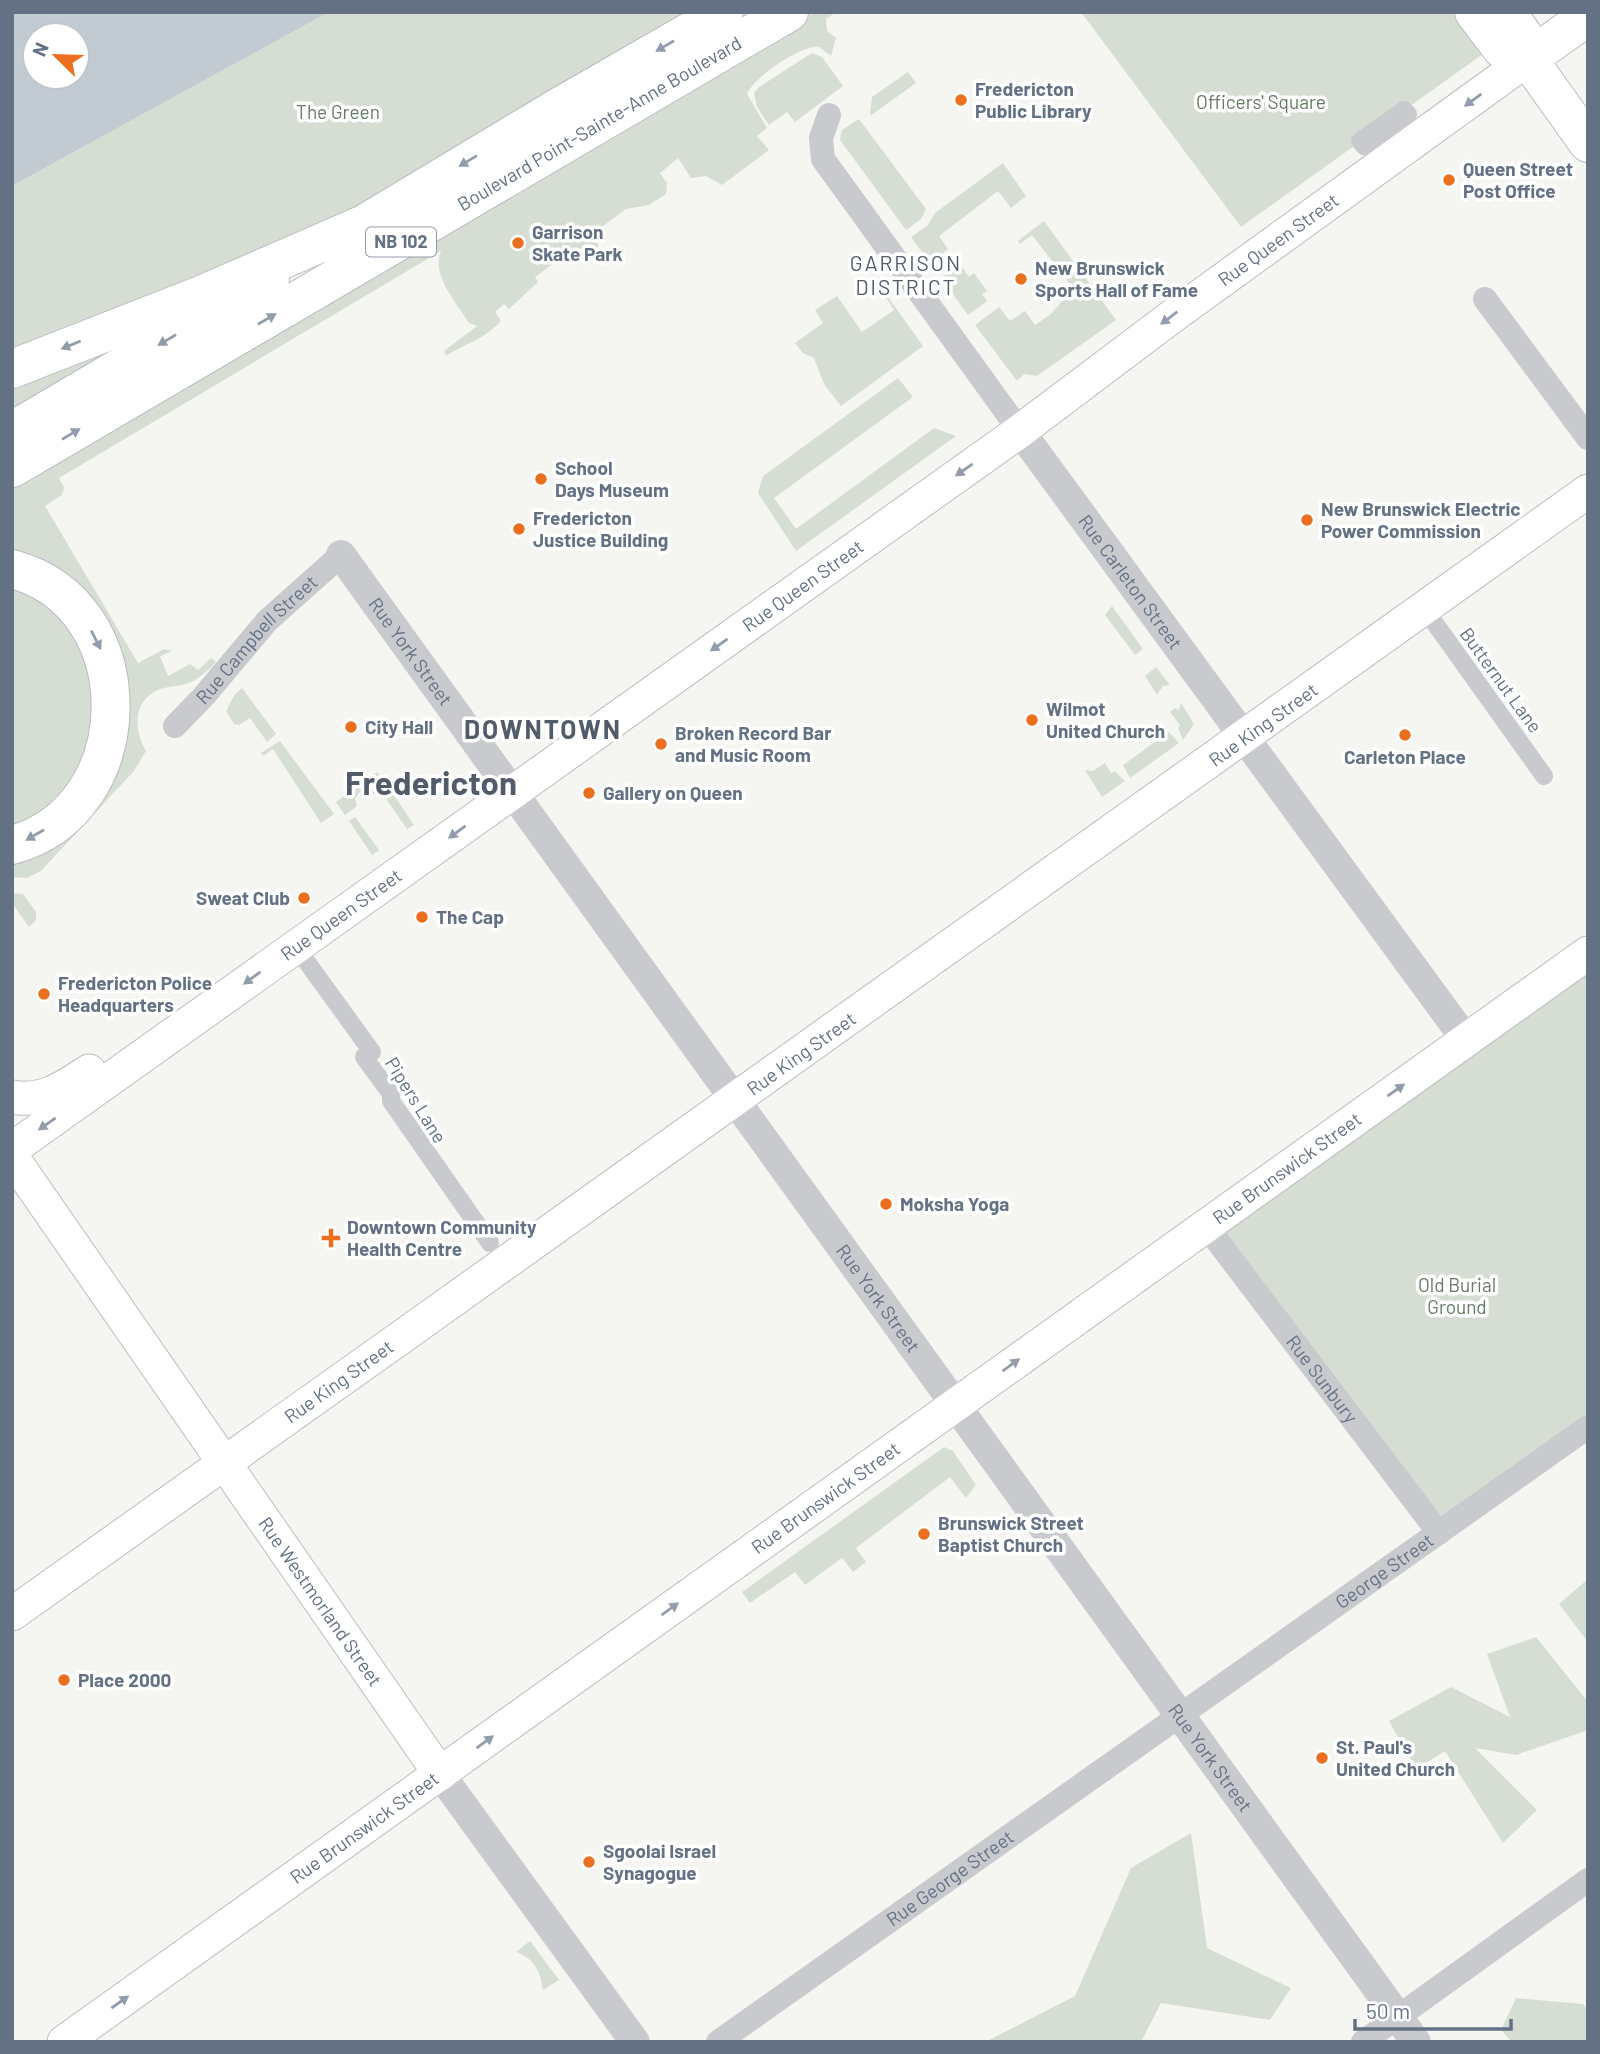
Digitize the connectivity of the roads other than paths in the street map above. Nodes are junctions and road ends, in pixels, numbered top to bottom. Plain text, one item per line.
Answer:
1 (724, 12) edge
2 (789, 12) edge
3 (1474, 12) edge
4 (1506, 12) edge
5 (1525, 12) edge
6 (1564, 12) edge
7 (1588, 16) edge
8 (1528, 59) junction
9 (829, 115) dead end
10 (1588, 143) edge
11 (360, 226) junction
12 (1485, 299) dead end
13 (12, 369) edge
14 (12, 431) edge
15 (1020, 431) junction
16 (1588, 438) edge
17 (12, 468) edge
18 (1588, 491) edge
19 (341, 555) joint
20 (12, 569) edge
21 (1424, 608) junction
22 (175, 726) dead end
23 (1244, 737) junction
24 (1544, 776) dead end
25 (513, 792) junction
26 (12, 845) edge
27 (296, 947) junction
28 (1588, 953) edge
29 (1466, 1040) junction
30 (148, 1053) junction
31 (12, 1097) edge
32 (736, 1100) junction
33 (12, 1149) edge
34 (12, 1157) edge
35 (1206, 1226) junction
36 (490, 1243) dead end
37 (956, 1405) junction
38 (1588, 1427) edge
39 (224, 1462) junction
40 (1439, 1533) junction
41 (12, 1614) edge
42 (1180, 1714) junction
43 (440, 1774) junction
44 (1588, 1881) edge
45 (1398, 2017) junction
46 (65, 2042) edge
47 (635, 2042) edge
48 (718, 2042) edge
49 (1363, 2042) edge
50 (1416, 2042) edge

1 -> 11 main road, Boulevard Point-Sainte-Anne Boulevard / NB 102
17 -> 2 main road, Boulevard Point-Sainte-Anne Boulevard / NB 102
3 - 8 main road
4 - 8 main road
5 - 6 main road
7 - 8 main road, Rue Queen Street
8 - 10 main road
8 -> 15 main road, Rue Queen Street
9 - 15 street, Rue Carleton Street
11 -> 13 main road
11 -> 14 main road, Boulevard Point-Sainte-Anne Boulevard / NB 102
12 - 16 street
15 - 23 street, Rue Carleton Street
15 -> 25 main road, Rue Queen Street
18 - 21 main road, Rue King Street
19 - 22 street, Rue Campbell Street
19 - 25 street, Rue York Street
20 -> 26 main road
21 - 23 main road, Rue King Street
21 - 24 street, Butternut Lane
23 - 29 street, Rue Carleton Street
23 - 32 main road, Rue King Street
25 -> 27 main road, Rue Queen Street
25 - 32 street, Rue York Street
27 -> 30 main road, Rue Queen Street
27 - 36 street, Pipers Lane
28 - 29 main road, Rue Brunswick Street
35 -> 29 main road, Rue Brunswick Street
30 - 31 main road
30 -> 33 main road, Rue Queen Street
32 - 37 street, Rue York Street
32 - 39 main road, Rue King Street
34 - 39 main road, Rue Westmorland Street
37 -> 35 main road, Rue Brunswick Street
35 - 40 street, Rue Sunbury
37 - 42 street, Rue York Street
43 -> 37 main road, Rue Brunswick Street
38 - 40 street, George Street
39 - 41 main road, Rue King Street
39 - 43 main road, Rue Westmorland Street
40 - 42 street, George Street
42 - 45 street, Rue York Street
42 - 48 street, Rue George Street
46 -> 43 main road, Rue Brunswick Street
43 - 47 street, Rue Westmorland Street
44 - 45 street
45 - 49 street
45 - 50 street, Rue York Street

